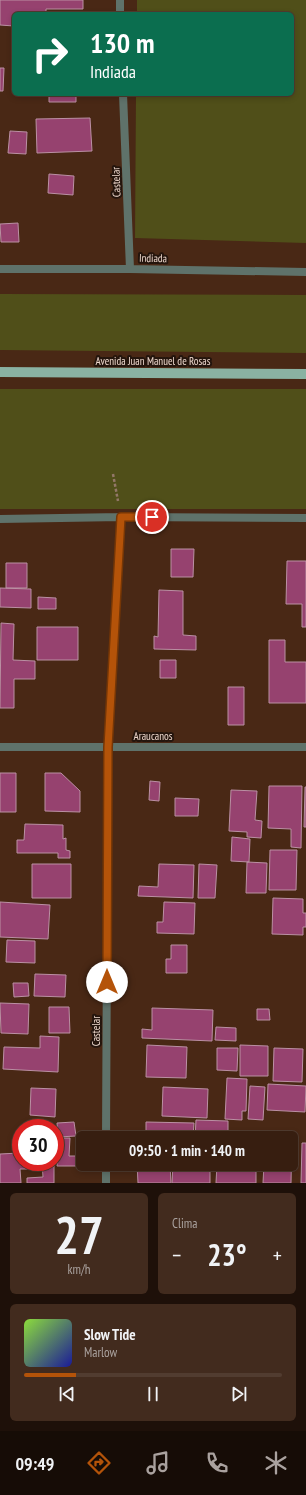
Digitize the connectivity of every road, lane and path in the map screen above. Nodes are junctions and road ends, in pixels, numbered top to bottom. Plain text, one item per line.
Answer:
1 (120, 0) edge
2 (120, 12) edge
3 (123, 96) edge
4 (0, 269) edge
5 (130, 269) junction
6 (306, 272) edge
7 (0, 372) edge
8 (306, 374) edge
9 (112, 474) dead end
10 (121, 517) junction
11 (0, 518) edge
12 (306, 518) edge
13 (0, 747) edge
14 (108, 747) junction
15 (306, 747) edge
16 (106, 1131) edge
17 (106, 1171) edge
18 (106, 1183) edge

1 - 2 street
3 - 5 street, Castelar
4 - 5 street, Indiada
5 - 6 street, Indiada
7 - 8 main road, Avenida Juan Manuel de Rosas
9 - 10 path
10 - 11 street
10 - 12 street
10 - 14 street, Castelar
13 - 14 street, Araucanos
14 - 15 street, Araucanos
14 - 16 street, Castelar
17 - 18 street

